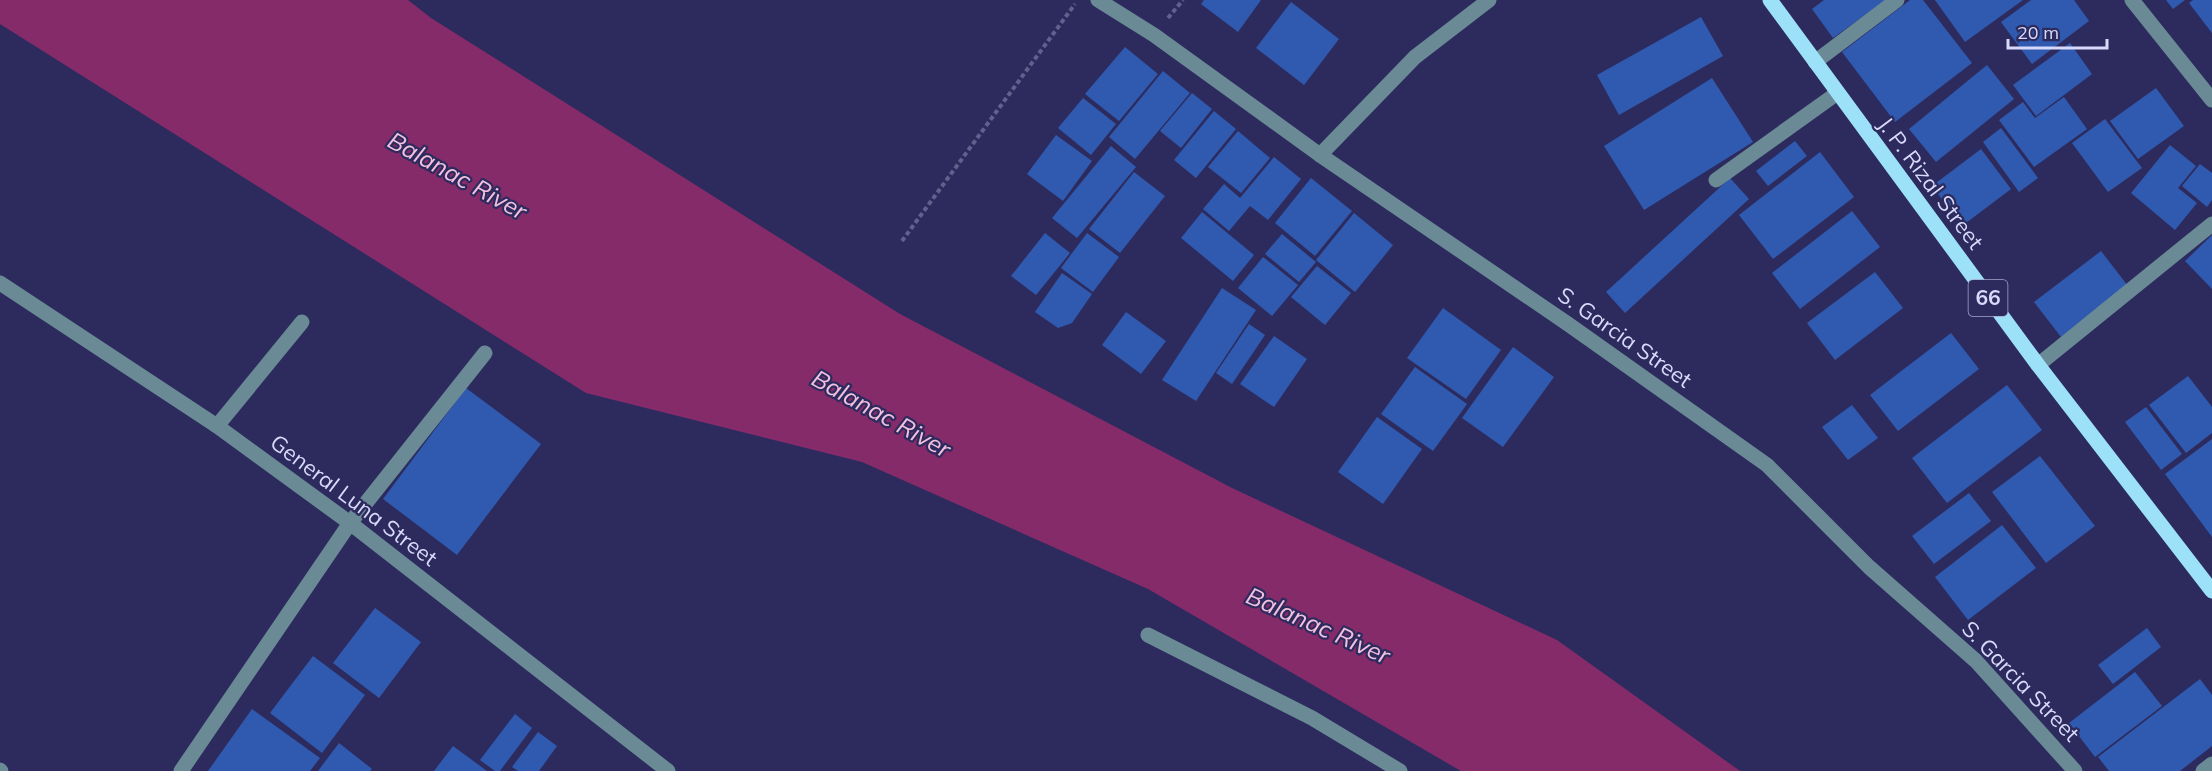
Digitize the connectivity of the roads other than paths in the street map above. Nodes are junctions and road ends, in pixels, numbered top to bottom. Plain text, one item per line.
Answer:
1 (1098, 0) edge
2 (1489, 0) edge
3 (1770, 0) edge
4 (1897, 0) edge
5 (2132, 0) edge
6 (1815, 62) junction
7 (1836, 94) junction
8 (2212, 100) edge
9 (1320, 155) junction
10 (1716, 180) dead end
11 (2212, 224) edge
12 (0, 283) edge
13 (302, 322) dead end
14 (485, 353) dead end
15 (2038, 366) junction
16 (217, 426) junction
17 (350, 523) junction
18 (2212, 591) edge
19 (1148, 635) dead end
20 (2212, 764) edge
21 (181, 771) edge
22 (668, 771) edge
23 (1400, 771) edge
24 (2075, 771) edge
25 (2203, 771) edge

1 - 9 street, S. Garcia Street
2 - 9 street
3 - 6 main road, J. P. Rizal Street / 66
4 - 6 street
5 - 8 street
6 - 7 main road, J. P. Rizal Street / 66
7 - 10 street
7 - 15 main road, J. P. Rizal Street / 66
9 - 24 street, S. Garcia Street
11 - 15 street
12 - 16 street, General Luna Street
13 - 16 street
14 - 17 street
15 - 18 main road, J. P. Rizal Street / 66
16 - 17 street, General Luna Street
17 - 21 street
17 - 22 street, General Luna Street
19 - 23 street
20 - 25 street

